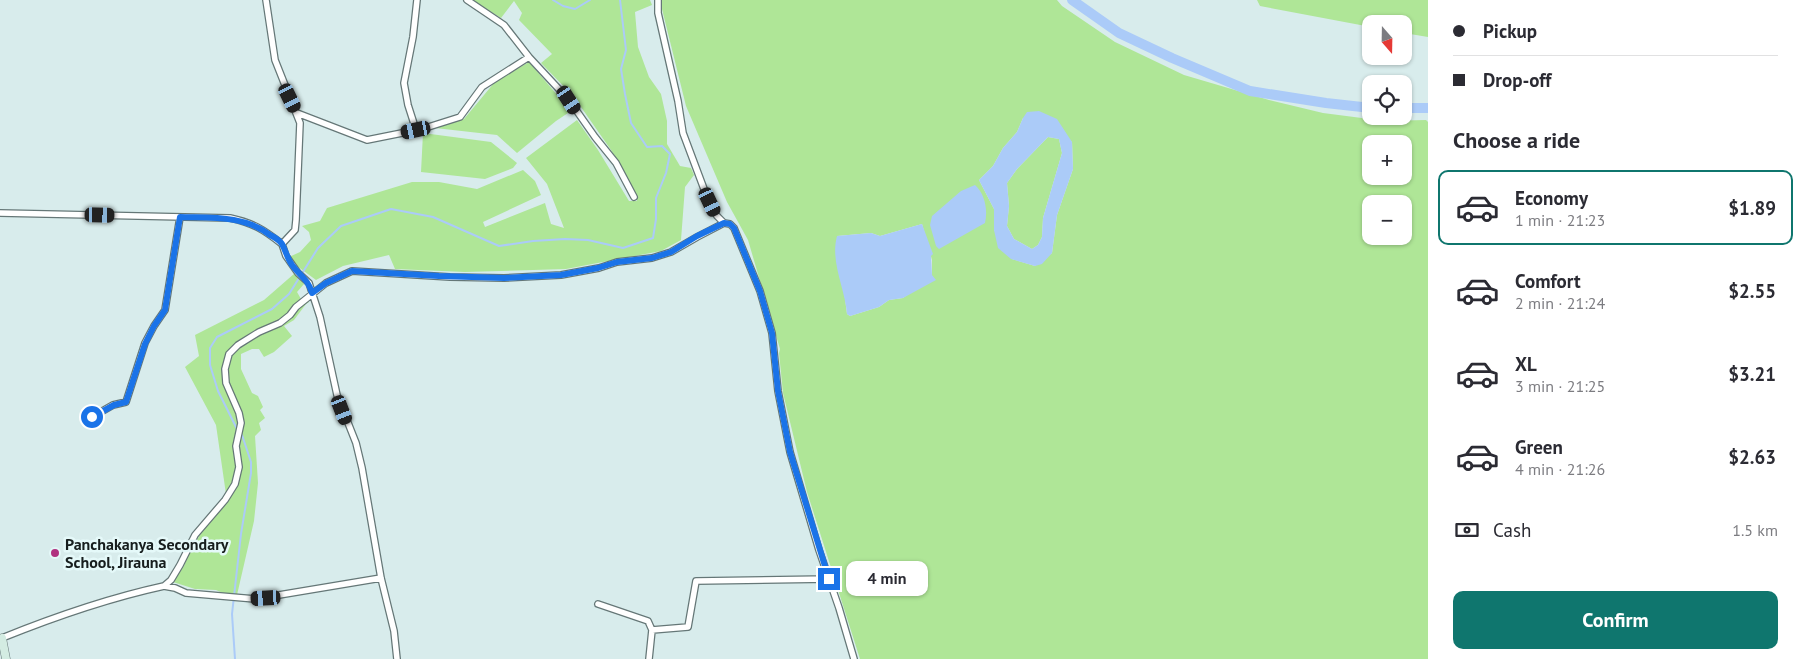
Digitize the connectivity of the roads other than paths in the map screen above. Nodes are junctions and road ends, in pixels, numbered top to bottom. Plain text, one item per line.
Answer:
1 (266, 0) edge
2 (416, 0) edge
3 (467, 0) edge
4 (658, 0) edge
5 (529, 57) junction
6 (297, 113) junction
7 (416, 130) junction
8 (634, 197) dead end
9 (0, 213) edge
10 (180, 217) junction
11 (724, 223) junction
12 (282, 244) junction
13 (312, 293) junction
14 (92, 417) dead end
15 (381, 578) junction
16 (829, 579) junction
17 (164, 586) junction
18 (598, 604) dead end
19 (652, 630) junction
20 (1, 639) edge
21 (6, 659) edge
22 (397, 659) edge
23 (649, 659) edge
24 (854, 659) edge

1 - 6 street
2 - 7 street
3 - 5 street
4 - 11 street
5 - 7 street
5 - 8 street
6 - 7 street
6 - 12 street
9 - 10 street
10 - 12 street
10 - 14 street
11 - 13 street
11 - 16 street
12 - 13 street
13 - 15 street
13 - 17 street
15 - 17 street
15 - 22 street
16 - 19 street
16 - 24 street
17 - 20 street
18 - 19 street
19 - 23 street
20 - 21 street

